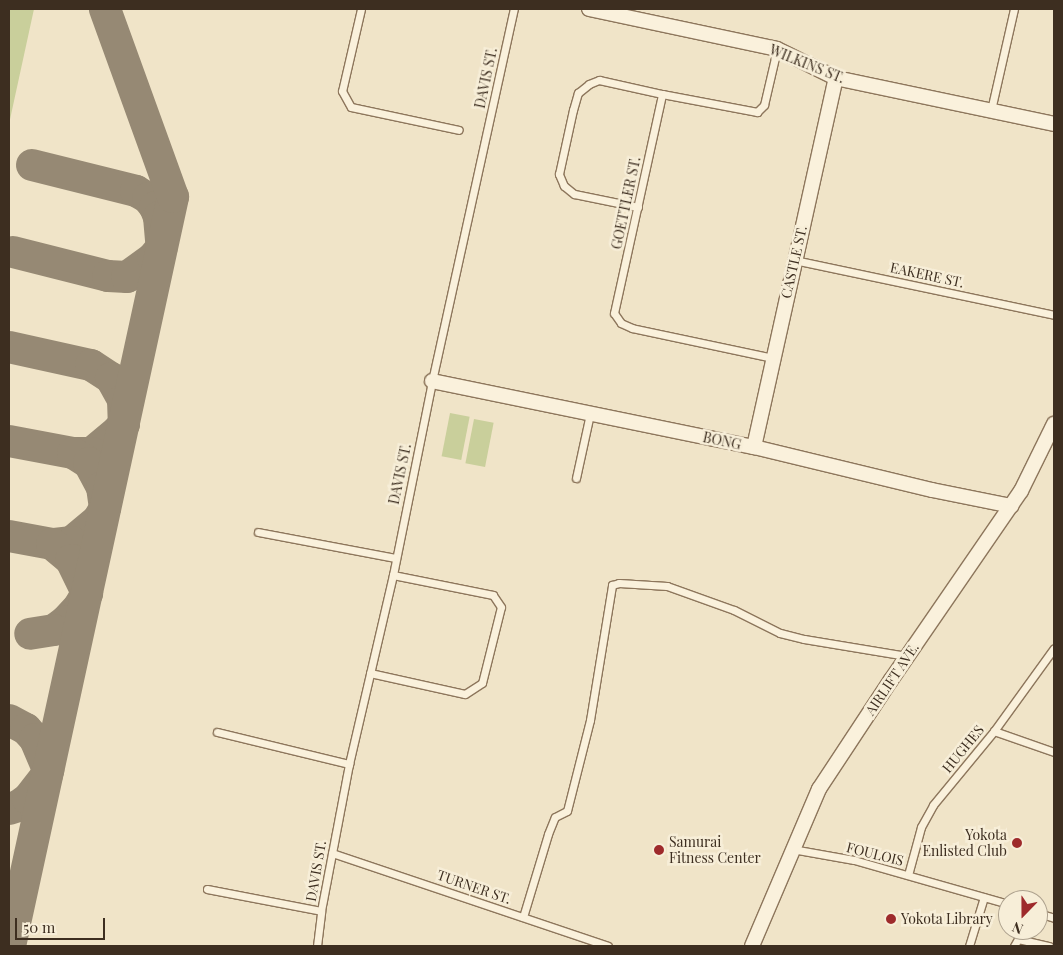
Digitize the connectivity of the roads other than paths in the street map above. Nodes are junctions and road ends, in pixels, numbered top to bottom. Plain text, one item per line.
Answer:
1 (361, 9) edge
2 (514, 9) edge
3 (589, 9) edge
4 (1014, 9) edge
5 (777, 49) junction
6 (836, 78) junction
7 (662, 94) junction
8 (991, 110) junction
9 (1054, 124) edge
10 (459, 130) dead end
11 (638, 207) junction
12 (794, 260) junction
13 (1054, 315) edge
14 (773, 358) junction
15 (432, 381) junction
16 (590, 414) junction
17 (1054, 424) edge
18 (754, 447) junction
19 (576, 478) dead end
20 (1011, 506) junction
21 (258, 532) dead end
22 (395, 558) junction
23 (393, 575) junction
24 (1054, 648) edge
25 (907, 656) junction
26 (370, 673) junction
27 (994, 731) junction
28 (217, 732) dead end
29 (1054, 752) edge
30 (348, 764) junction
31 (792, 849) junction
32 (332, 853) junction
33 (908, 875) junction
34 (207, 889) dead end
35 (984, 897) junction
36 (998, 901) edge
37 (321, 911) junction
38 (523, 917) junction
39 (317, 946) edge
40 (608, 946) edge
41 (752, 946) edge
42 (969, 946) edge
43 (1014, 946) edge
44 (1049, 946) edge

1 - 10 lane
2 - 15 lane, DAVIS ST.
3 - 5 street, WILKINS ST.
4 - 8 lane
5 - 6 street, WILKINS ST.
5 - 7 lane
6 - 8 street, WILKINS ST.
6 - 12 street, CASTLE ST.
7 - 11 lane, GOETTLER ST.
7 - 11 lane
8 - 9 street, WILKINS ST.
11 - 14 lane, GOETTLER ST.
12 - 13 lane, EAKERE ST.
12 - 14 street, CASTLE ST.
14 - 18 street, CASTLE ST.
15 - 16 street, BONG
15 - 22 lane, DAVIS ST.
16 - 18 street, BONG
16 - 19 lane
17 - 20 street, AIRLIFT AVE.
18 - 20 street, BONG
20 - 25 street, AIRLIFT AVE.
21 - 22 lane
22 - 23 lane, DAVIS ST.
23 - 26 lane, DAVIS ST.
23 - 26 lane
24 - 27 lane, HUGHES
25 - 31 street, AIRLIFT AVE.
25 - 38 lane
26 - 30 lane, DAVIS ST.
27 - 29 lane
27 - 33 lane, HUGHES
28 - 30 lane
30 - 32 lane, DAVIS ST.
31 - 33 lane, FOULOIS
31 - 41 street, AIRLIFT AVE.
32 - 37 lane, DAVIS ST.
32 - 38 lane, TURNER ST.
33 - 35 lane, FOULOIS
34 - 37 lane
35 - 36 lane, FOULOIS
35 - 42 lane
37 - 39 lane, DAVIS ST.
38 - 40 lane, TURNER ST.
43 - 44 lane

